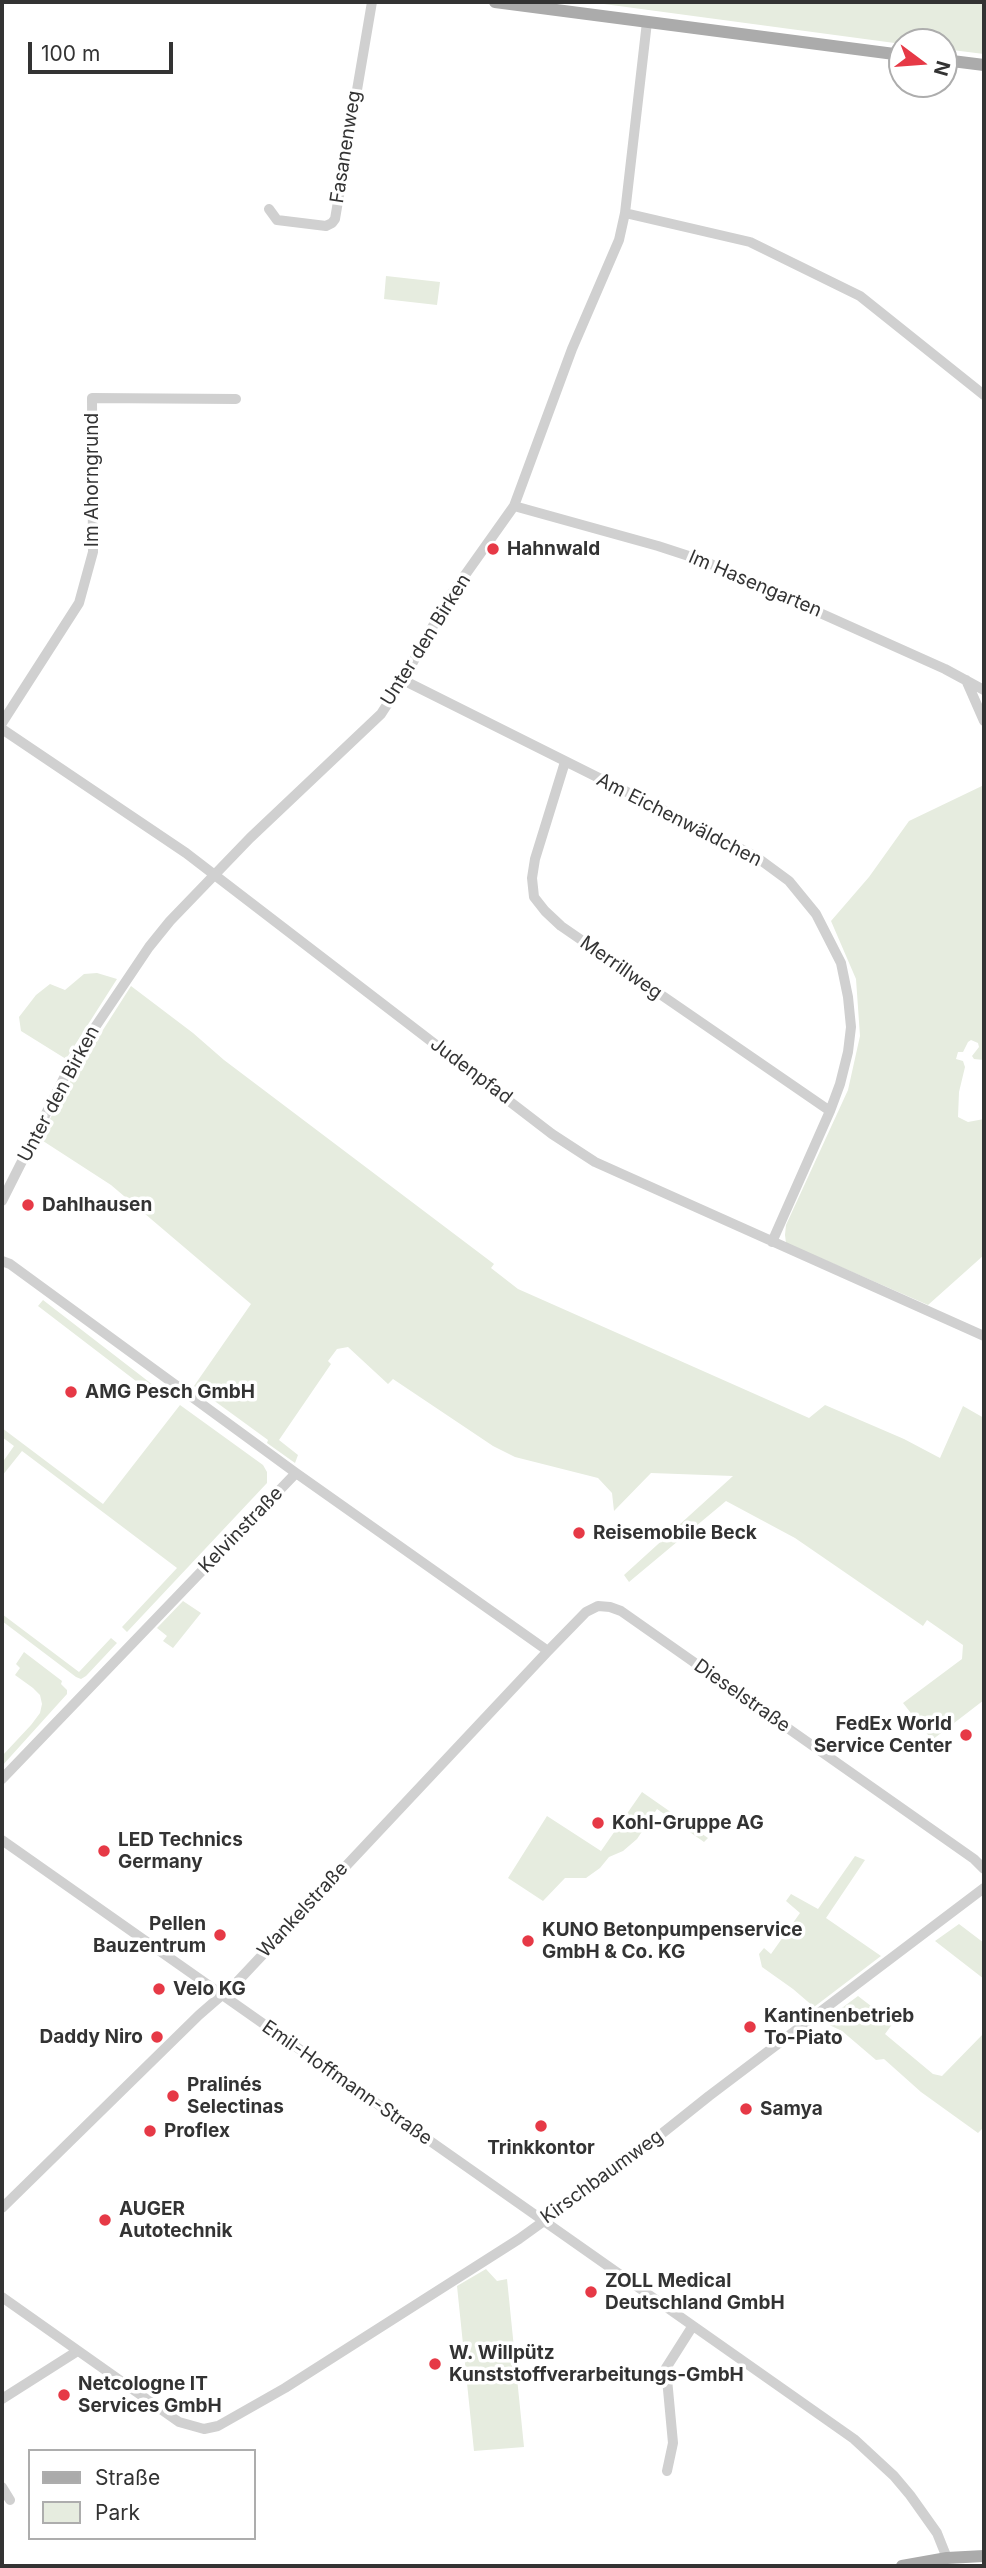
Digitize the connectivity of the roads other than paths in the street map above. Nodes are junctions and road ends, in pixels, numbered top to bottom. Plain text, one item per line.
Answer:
1 (372, 2) edge
2 (495, 2) edge
3 (647, 22) junction
4 (888, 53) edge
5 (958, 62) edge
6 (984, 65) edge
7 (269, 209) dead end
8 (625, 213) junction
9 (984, 395) edge
10 (236, 400) dead end
11 (514, 506) junction
12 (403, 680) junction
13 (966, 680) junction
14 (984, 690) edge
15 (984, 721) edge
16 (2, 723) edge
17 (2, 729) edge
18 (565, 762) junction
19 (215, 876) junction
20 (830, 1111) junction
21 (2, 1200) edge
22 (772, 1242) junction
23 (2, 1261) edge
24 (984, 1336) edge
25 (296, 1473) junction
26 (598, 1606) joint
27 (548, 1651) junction
28 (2, 1779) edge
29 (2, 1840) edge
30 (984, 1868) edge
31 (984, 1888) edge
32 (222, 1996) junction
33 (2, 2208) edge
34 (541, 2221) junction
35 (2, 2297) edge
36 (692, 2327) junction
37 (76, 2352) junction
38 (2, 2399) edge
39 (667, 2471) dead end
40 (2, 2487) edge
41 (10, 2500) dead end
42 (984, 2556) edge
43 (947, 2558) junction
44 (962, 2561) edge
45 (902, 2566) edge

1 - 7 street, Fasanenweg
2 - 3 main road
3 - 4 main road
3 - 8 street, Unter den Birken
5 - 6 main road
8 - 9 street
8 - 11 street, Unter den Birken
10 - 16 street, Im Ahorngrund
11 - 12 street, Unter den Birken
11 - 13 street, Im Hasengarten
12 - 18 street, Am Eichenwäldchen
12 - 19 street, Unter den Birken
13 - 14 street, Im Hasengarten
13 - 15 street
17 - 19 street, Judenpfad
18 - 20 street, Am Eichenwäldchen
18 - 20 street, Merrillweg
19 - 21 street, Unter den Birken
19 - 22 street, Judenpfad
20 - 22 street, Am Eichenwäldchen
22 - 24 street, Judenpfad
23 - 25 street
25 - 27 street, Kelvinstraße
25 - 28 street, Kelvinstraße
26 - 27 street, Wankelstraße
26 - 30 street, Dieselstraße
27 - 32 street, Wankelstraße
29 - 32 street, Emil-Hoffmann-Straße
31 - 34 street, Kirschbaumweg
32 - 33 street, Wankelstraße
32 - 34 street, Emil-Hoffmann-Straße
34 - 36 street, Emil-Hoffmann-Straße
34 - 37 street, Kirschbaumweg
35 - 37 street
36 - 39 street
36 - 43 street, Emil-Hoffmann-Straße
37 - 38 street
40 - 41 street
42 - 44 main road
43 - 44 main road
43 - 45 main road

